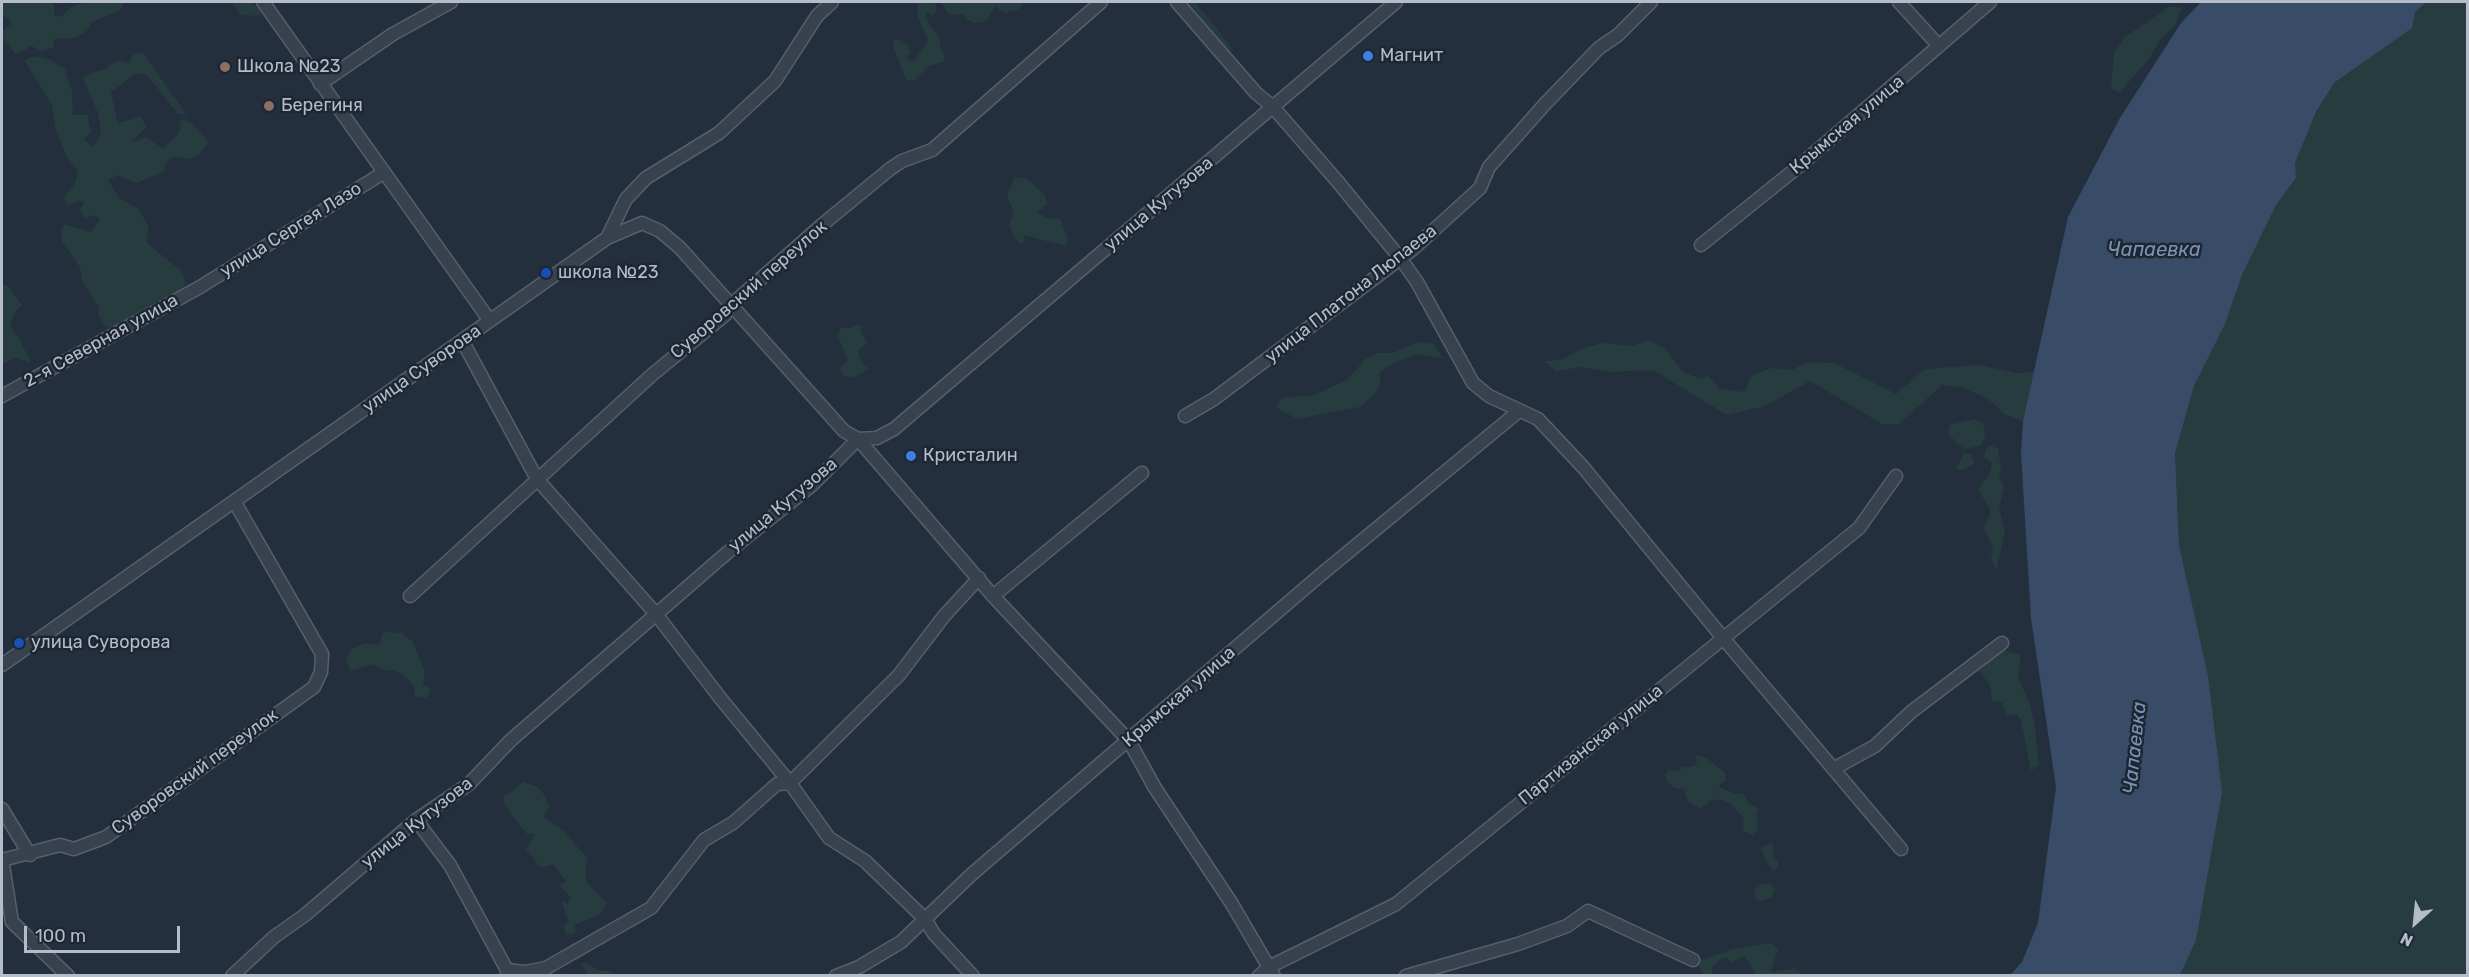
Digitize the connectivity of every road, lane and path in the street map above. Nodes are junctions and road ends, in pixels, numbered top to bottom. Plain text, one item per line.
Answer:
1 (263, 2) edge
2 (451, 2) edge
3 (832, 2) edge
4 (1101, 2) edge
5 (1177, 2) edge
6 (1396, 2) edge
7 (1651, 2) edge
8 (1899, 2) edge
9 (1990, 2) edge
10 (1939, 46) junction
11 (320, 84) junction
12 (1273, 107) junction
13 (383, 173) junction
14 (607, 237) junction
15 (1701, 245) dead end
16 (1400, 258) junction
17 (200, 287) joint
18 (730, 306) junction
19 (490, 321) junction
20 (463, 342) junction
21 (2, 396) edge
22 (1519, 411) junction
23 (1185, 416) dead end
24 (858, 439) junction
25 (1142, 473) dead end
26 (1896, 476) dead end
27 (537, 479) junction
28 (234, 501) junction
29 (979, 578) junction
30 (410, 596) dead end
31 (993, 596) junction
32 (656, 614) junction
33 (1723, 638) junction
34 (2002, 643) dead end
35 (2, 665) edge
36 (1129, 741) junction
37 (1835, 768) junction
38 (790, 783) junction
39 (2, 809) edge
40 (416, 820) junction
41 (1901, 849) dead end
42 (30, 855) junction
43 (2, 860) edge
44 (926, 919) junction
45 (1693, 960) dead end
46 (1272, 971) edge
47 (507, 973) edge
48 (68, 975) edge
49 (232, 975) edge
50 (836, 975) edge
51 (974, 975) edge
52 (1258, 975) edge
53 (1406, 975) edge

1 - 11 street
2 - 11 street
3 - 14 street, улица Суворова
4 - 18 street, Суворовский переулок
5 - 12 street
6 - 12 street, улица Кутузова
7 - 16 street, улица Платона Люпаева
8 - 10 street
9 - 10 street, Крымская улица
10 - 15 street, Крымская улица
11 - 13 street
12 - 16 street
12 - 24 street, улица Кутузова
13 - 17 street, улица Сергея Лазо
13 - 19 street
14 - 18 street, улица Суворова
14 - 19 street, улица Суворова
16 - 22 street
16 - 23 street, улица Платона Люпаева
17 - 21 street, 2-я Северная улица
18 - 24 street
18 - 27 street, Суворовский переулок
19 - 20 street, улица Суворова
20 - 27 street
20 - 28 street, улица Суворова
22 - 33 street
22 - 36 street, Крымская улица
24 - 29 street
24 - 32 street, улица Кутузова
25 - 31 street
26 - 33 street, Партизанская улица
27 - 30 street, Суворовский переулок
27 - 32 street
28 - 35 street, улица Суворова
28 - 42 street, Суворовский переулок
29 - 31 street
29 - 38 street
31 - 36 street
32 - 38 street
32 - 40 street, улица Кутузова
33 - 37 street
33 - 46 street, Партизанская улица
34 - 37 street
36 - 44 street, Крымская улица
36 - 46 street
37 - 41 street
38 - 44 street
38 - 47 street
39 - 42 street
40 - 47 street
40 - 49 street, улица Кутузова
42 - 43 street, Суворовский переулок
43 - 48 street
44 - 50 street, Крымская улица
44 - 51 street
45 - 53 street
46 - 52 street, Партизанская улица

